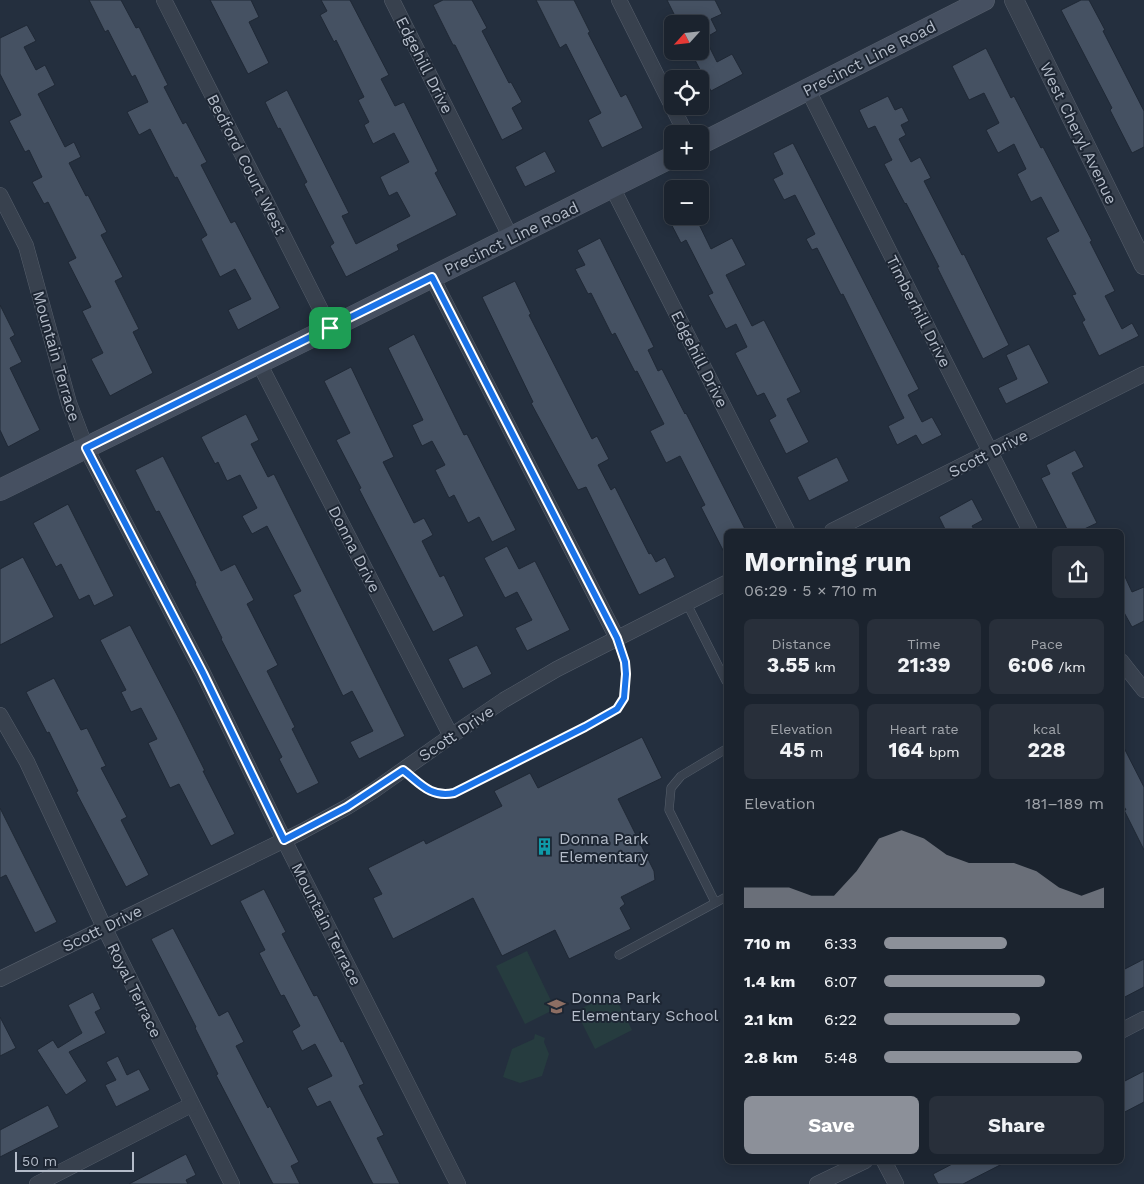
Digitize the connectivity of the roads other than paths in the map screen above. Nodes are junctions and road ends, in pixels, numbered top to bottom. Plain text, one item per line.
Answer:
1 (164, 0) edge
2 (392, 0) edge
3 (619, 0) edge
4 (984, 0) edge
5 (1014, 0) edge
6 (808, 90) junction
7 (682, 125) edge
8 (709, 140) edge
9 (664, 161) edge
10 (612, 187) junction
11 (0, 195) edge
12 (511, 238) junction
13 (1144, 265) edge
14 (432, 277) junction
15 (330, 328) junction
16 (259, 363) junction
17 (1144, 374) edge
18 (86, 448) junction
19 (990, 452) junction
20 (0, 490) edge
21 (786, 529) edge
22 (836, 529) edge
23 (1029, 529) edge
24 (724, 584) edge
25 (686, 602) junction
26 (617, 638) junction
27 (1124, 666) edge
28 (724, 677) edge
29 (1144, 690) edge
30 (0, 715) edge
31 (451, 736) junction
32 (724, 749) edge
33 (403, 770) junction
34 (284, 840) junction
35 (724, 897) edge
36 (715, 902) junction
37 (104, 927) junction
38 (619, 955) dead end
39 (0, 979) edge
40 (1144, 1019) edge
41 (1124, 1029) edge
42 (192, 1105) junction
43 (859, 1164) edge
44 (886, 1164) edge
45 (36, 1184) edge
46 (232, 1184) edge
47 (458, 1184) edge
48 (817, 1184) edge
49 (896, 1184) edge

1 - 15 street, Bedford Court West
2 - 12 street, Edgehill Drive
3 - 7 street
4 - 6 main road, Precinct Line Road
5 - 13 street, West Cheryl Avenue
6 - 8 main road, Precinct Line Road
6 - 19 street, Timberhill Drive
9 - 10 main road, Precinct Line Road
10 - 12 main road, Precinct Line Road
10 - 21 street, Edgehill Drive
11 - 18 street, Mountain Terrace
12 - 14 main road, Precinct Line Road
14 - 15 main road, Precinct Line Road
14 - 26 street
15 - 16 main road, Precinct Line Road
16 - 18 main road, Precinct Line Road
16 - 31 street, Donna Drive
17 - 19 street, Scott Drive
18 - 20 main road, Precinct Line Road
18 - 34 street, Mountain Terrace
19 - 22 street, Scott Drive
19 - 23 street, Timberhill Drive
24 - 25 street, Scott Drive
25 - 26 street, Scott Drive
25 - 28 lane
26 - 31 street, Scott Drive
26 - 33 lane
27 - 29 street
30 - 37 street, Royal Terrace
31 - 33 street, Scott Drive
32 - 36 lane
33 - 34 street, Scott Drive
34 - 37 street, Scott Drive
34 - 47 street, Mountain Terrace
35 - 36 lane
36 - 38 lane
37 - 39 street, Scott Drive
37 - 42 street, Royal Terrace
40 - 41 street
42 - 45 street
42 - 46 street, Royal Terrace
43 - 48 street
44 - 49 street

